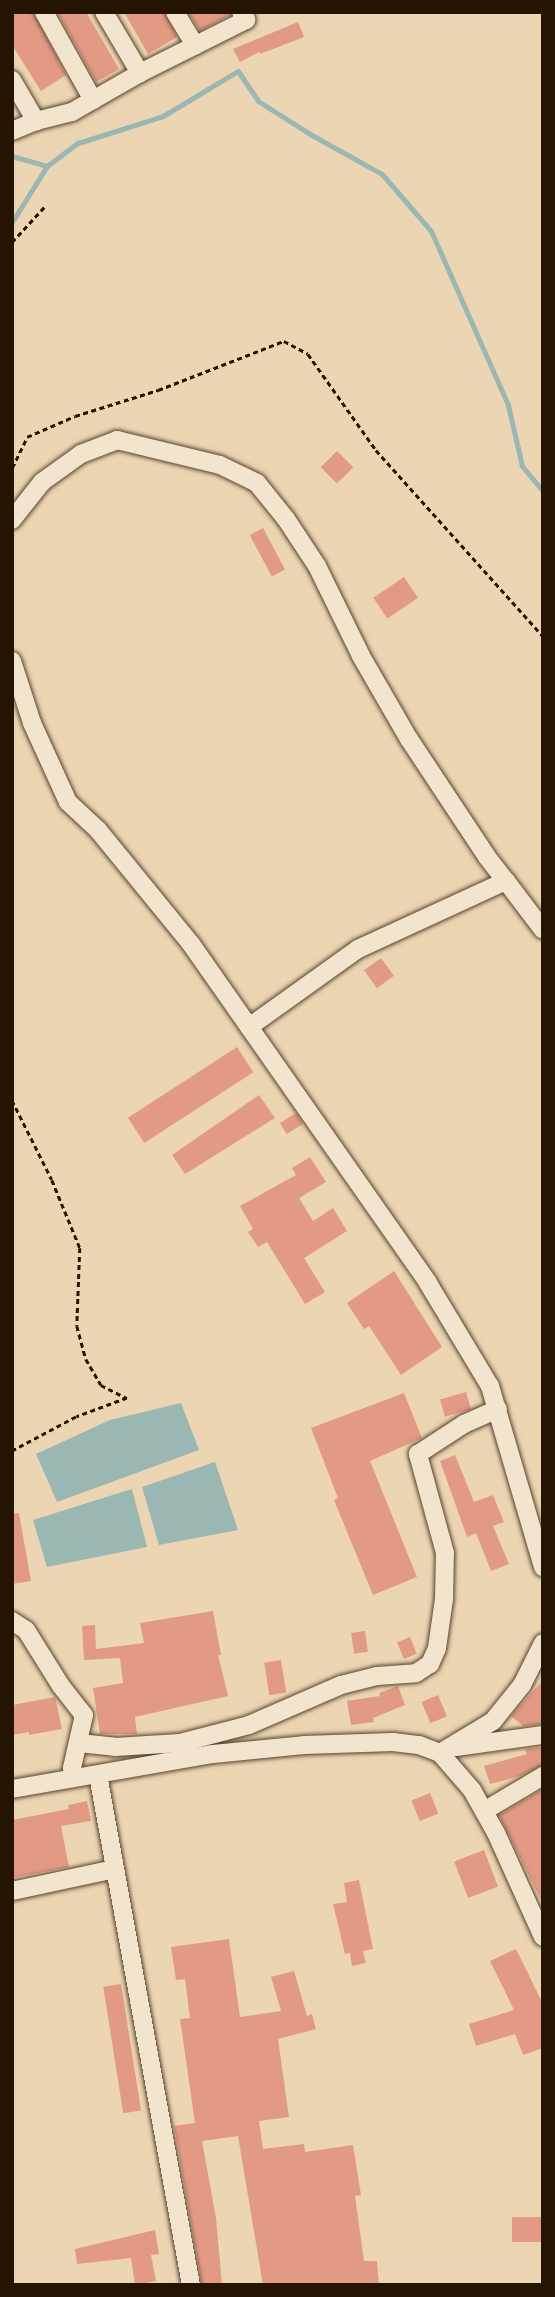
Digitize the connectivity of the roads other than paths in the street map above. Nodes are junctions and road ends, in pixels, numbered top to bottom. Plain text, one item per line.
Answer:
1 (44, 12) edge
2 (104, 12) edge
3 (175, 12) edge
4 (244, 16) edge
5 (195, 45) junction
6 (140, 73) junction
7 (12, 80) edge
8 (93, 100) junction
9 (36, 121) junction
10 (12, 131) edge
11 (12, 520) edge
12 (12, 662) edge
13 (506, 881) junction
14 (543, 930) edge
15 (249, 1027) junction
16 (498, 1409) junction
17 (543, 1567) edge
18 (12, 1621) edge
19 (543, 1643) edge
20 (543, 1735) edge
21 (79, 1743) junction
22 (446, 1750) junction
23 (98, 1775) junction
24 (543, 1776) edge
25 (74, 1778) junction
26 (12, 1789) edge
27 (484, 1811) junction
28 (115, 1869) junction
29 (12, 1891) edge
30 (543, 1937) edge
31 (191, 2285) edge

1 - 8 street
2 - 6 street
3 - 5 street
4 - 5 street
5 - 6 street
6 - 8 street
7 - 9 street
8 - 9 street
9 - 10 street
11 - 13 street
12 - 15 street
13 - 14 street
13 - 15 street
15 - 16 street
16 - 17 street
16 - 21 street
18 - 21 street
19 - 22 street
20 - 22 street
21 - 25 street
22 - 23 street
22 - 27 street
23 - 25 street
23 - 28 street
24 - 27 street
25 - 26 street
27 - 30 street
28 - 29 street
28 - 31 street

